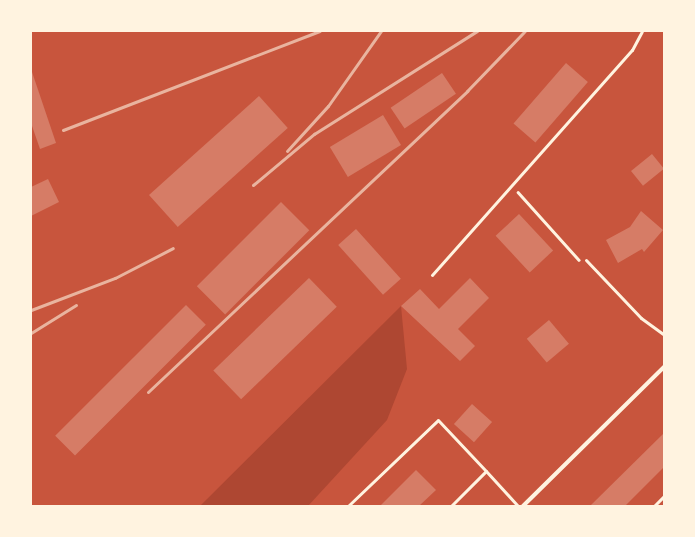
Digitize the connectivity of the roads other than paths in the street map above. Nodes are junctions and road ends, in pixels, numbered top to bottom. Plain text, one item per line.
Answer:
1 (642, 31) edge
2 (586, 260) dead end
3 (432, 275) dead end
4 (664, 335) edge
5 (664, 367) edge
6 (486, 472) junction
7 (664, 496) edge
8 (348, 506) edge
9 (451, 506) edge
10 (518, 506) edge
11 (523, 506) edge
12 (654, 506) edge

1 - 3 lane
2 - 4 lane
5 - 11 street
6 - 8 lane
6 - 9 lane
6 - 10 lane
7 - 12 lane

